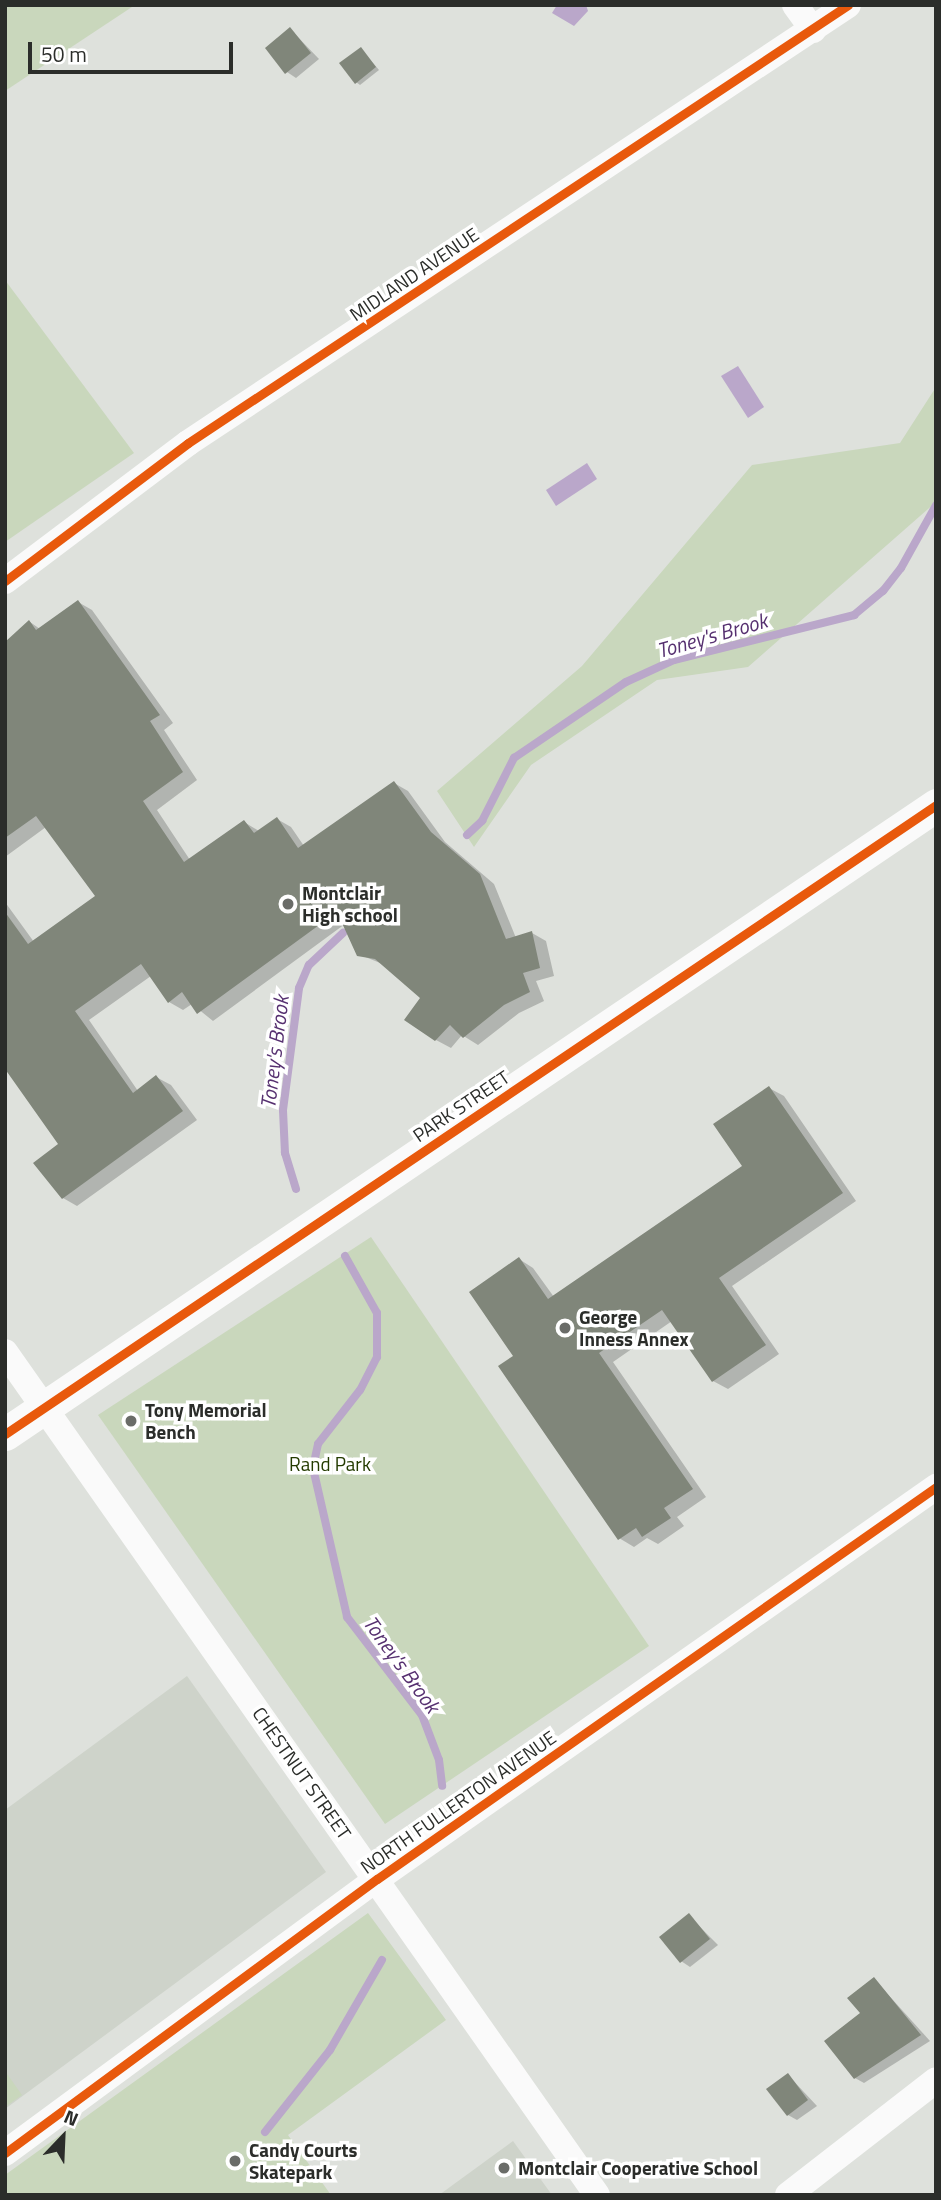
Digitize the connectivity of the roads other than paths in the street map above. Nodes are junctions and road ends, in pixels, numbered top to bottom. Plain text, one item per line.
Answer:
1 (795, 5) edge
2 (848, 5) edge
3 (813, 30) junction
4 (5, 581) edge
5 (936, 805) edge
6 (5, 1352) edge
7 (44, 1407) junction
8 (5, 1434) edge
9 (936, 1487) edge
10 (377, 1880) junction
11 (936, 2080) edge
12 (5, 2153) edge
13 (597, 2195) edge
14 (788, 2195) edge

1 - 3 street
2 - 3 street, MIDLAND AVENUE
3 - 4 street, MIDLAND AVENUE
5 - 7 street, PARK STREET
6 - 7 street, CHESTNUT STREET
7 - 8 street, PARK STREET
7 - 10 street, CHESTNUT STREET
9 - 10 street, NORTH FULLERTON AVENUE
10 - 12 street, NORTH FULLERTON AVENUE
10 - 13 street, CHESTNUT STREET
11 - 14 street

